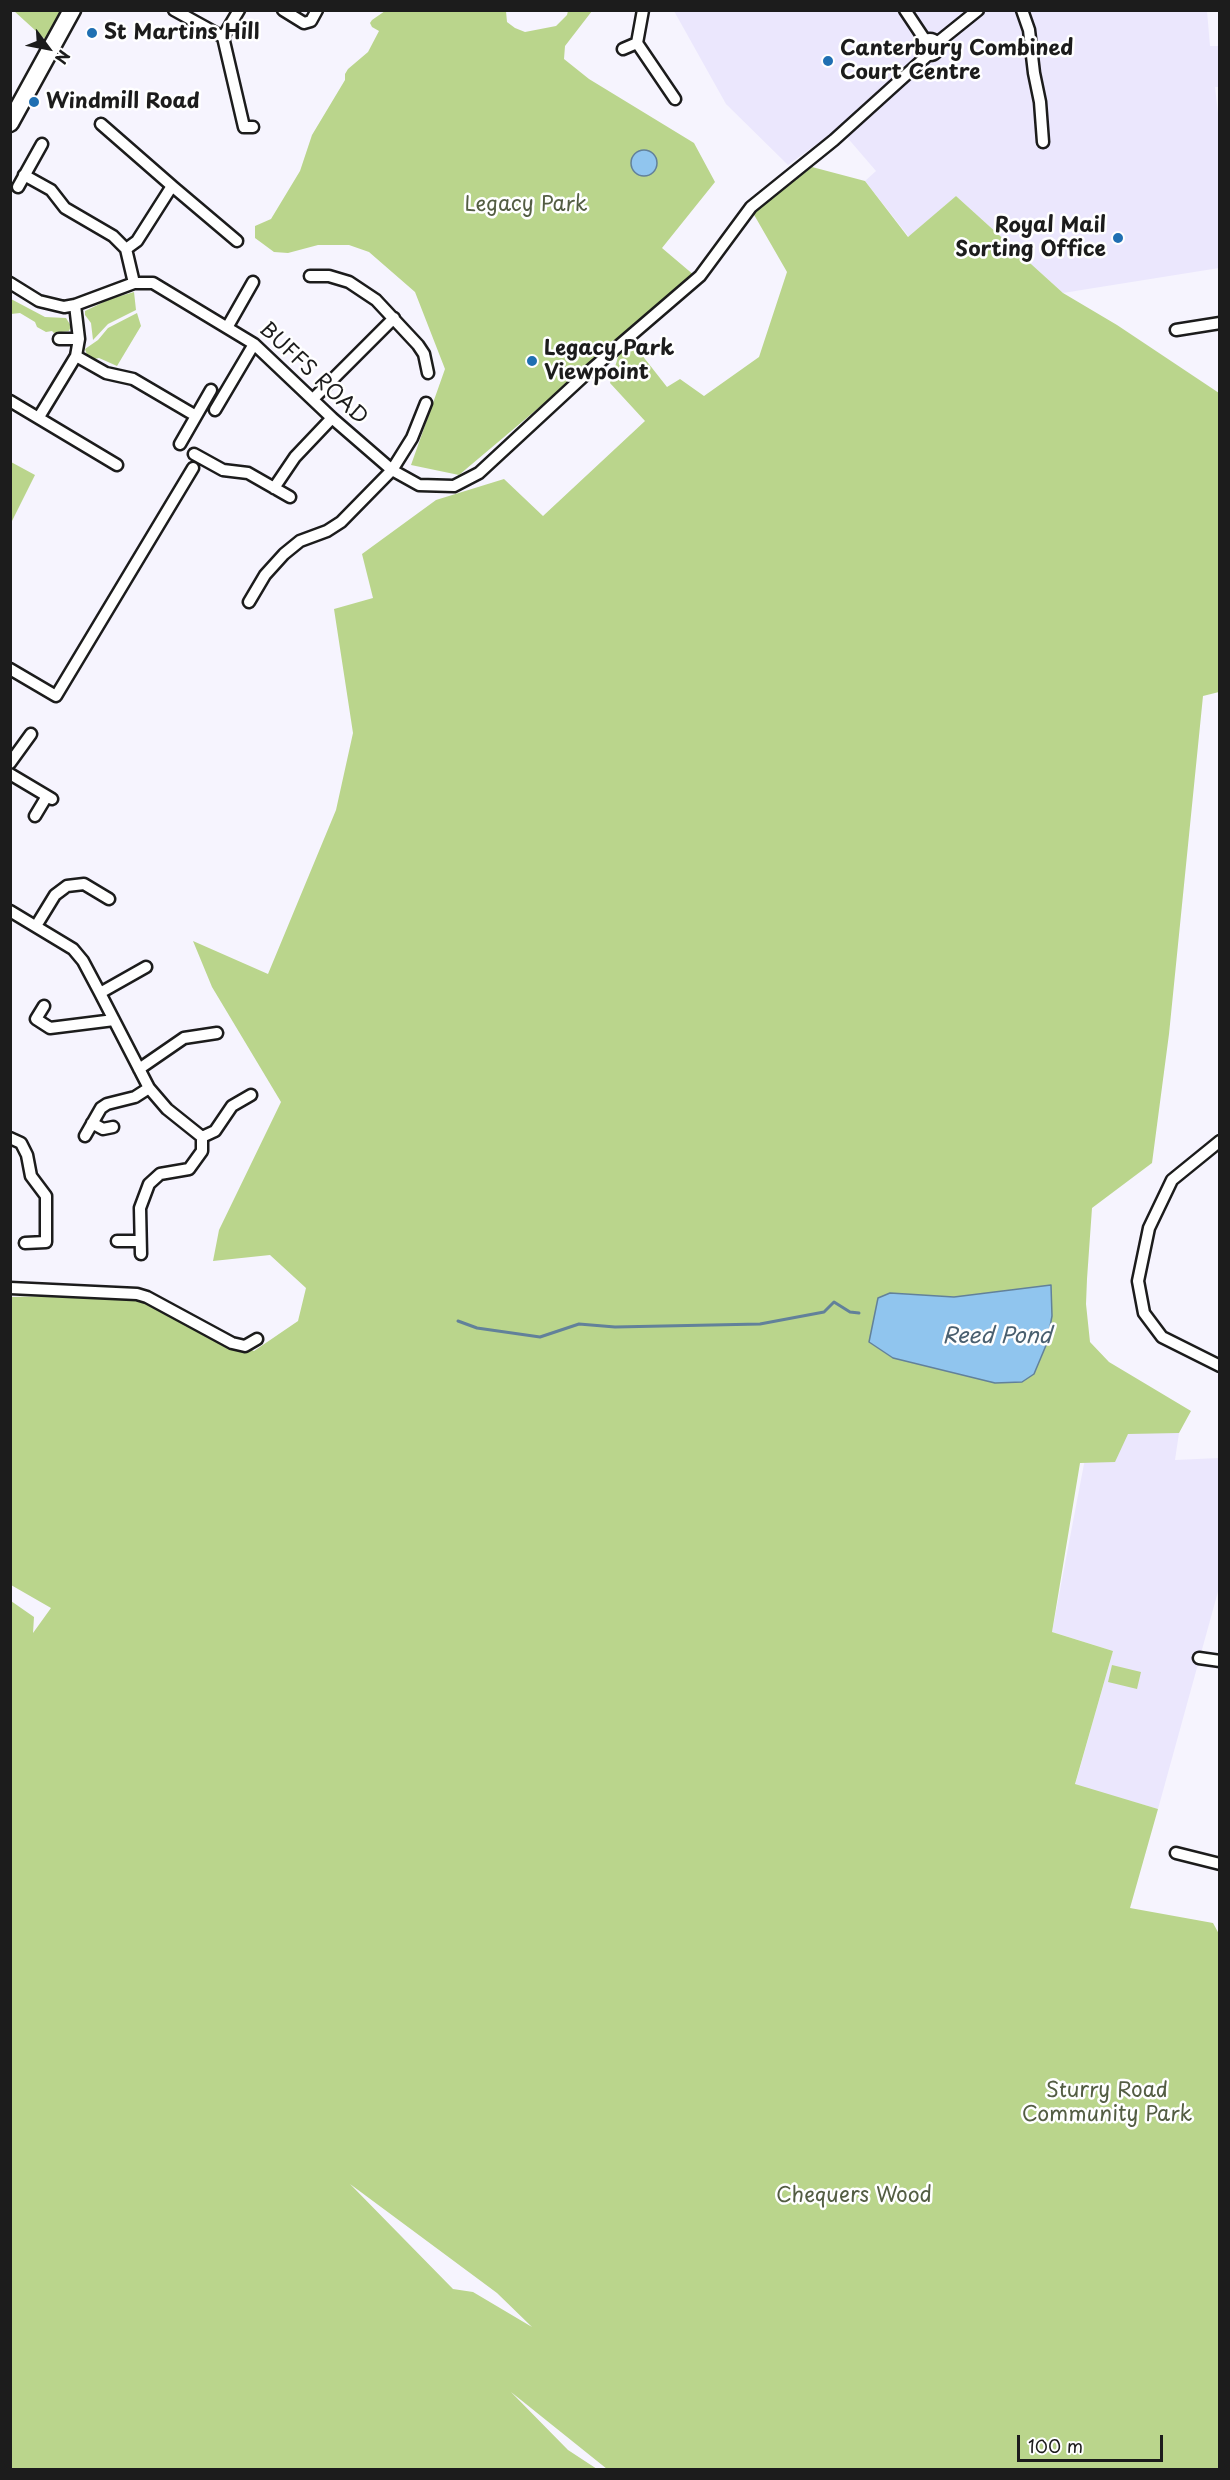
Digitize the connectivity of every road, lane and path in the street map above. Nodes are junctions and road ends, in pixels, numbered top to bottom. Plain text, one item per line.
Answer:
1 (72, 10) edge
2 (174, 10) edge
3 (239, 10) edge
4 (283, 10) edge
5 (317, 10) edge
6 (643, 10) edge
7 (905, 10) edge
8 (978, 10) edge
9 (1022, 10) edge
10 (223, 37) junction
11 (925, 40) junction
12 (937, 43) junction
13 (637, 44) junction
14 (623, 49) dead end
15 (928, 55) junction
16 (675, 99) dead end
17 (10, 123) edge
18 (101, 124) dead end
19 (253, 128) dead end
20 (1043, 142) dead end
21 (42, 144) dead end
22 (24, 175) junction
23 (172, 186) junction
24 (18, 187) dead end
25 (237, 241) dead end
26 (126, 249) junction
27 (310, 276) dead end
28 (253, 282) dead end
29 (10, 283) edge
30 (134, 283) junction
31 (75, 305) junction
32 (394, 318) junction
33 (1220, 323) edge
34 (228, 326) junction
35 (1176, 330) dead end
36 (59, 339) dead end
37 (79, 339) junction
38 (254, 344) junction
39 (76, 356) junction
40 (428, 373) dead end
41 (211, 390) dead end
42 (313, 399) junction
43 (10, 400) edge
44 (426, 403) dead end
45 (215, 410) dead end
46 (196, 416) junction
47 (39, 417) junction
48 (332, 418) junction
49 (180, 444) dead end
50 (194, 454) dead end
51 (117, 465) dead end
52 (192, 468) dead end
53 (392, 470) junction
54 (274, 488) junction
55 (290, 497) dead end
56 (249, 602) dead end
57 (10, 669) edge
58 (31, 734) dead end
59 (10, 763) edge
60 (10, 774) edge
61 (35, 816) dead end
62 (109, 899) dead end
63 (10, 911) edge
64 (36, 926) junction
65 (146, 967) dead end
66 (100, 993) junction
67 (44, 1006) dead end
68 (114, 1020) junction
69 (217, 1033) dead end
70 (139, 1069) junction
71 (149, 1088) junction
72 (251, 1095) dead end
73 (92, 1123) junction
74 (113, 1127) dead end
75 (85, 1136) dead end
76 (202, 1137) junction
77 (16, 1141) edge
78 (1220, 1141) edge
79 (117, 1241) dead end
80 (140, 1241) junction
81 (25, 1243) dead end
82 (141, 1254) dead end
83 (10, 1288) edge
84 (257, 1339) dead end
85 (1220, 1366) edge
86 (1199, 1658) dead end
87 (1220, 1661) edge
88 (1176, 1853) dead end
89 (1220, 1864) edge

1 - 17 main road
2 - 10 street
3 - 10 street
4 - 5 street
6 - 13 street
7 - 11 street
8 - 12 street
9 - 20 street
10 - 19 street
11 - 12 street
11 - 15 street
12 - 15 street
13 - 14 street
13 - 16 street
15 - 53 street, BUFFS ROAD
18 - 23 street
21 - 22 street
22 - 24 street
22 - 26 street
23 - 25 street
23 - 26 street
26 - 30 street
27 - 32 street
28 - 34 street
29 - 31 street
30 - 31 street
30 - 34 street, BUFFS ROAD
31 - 37 street
32 - 40 street
32 - 42 street
33 - 35 street
34 - 38 street, BUFFS ROAD
36 - 37 street
37 - 39 street
38 - 42 street, BUFFS ROAD
38 - 45 street
39 - 46 street
39 - 47 street
41 - 46 street
42 - 48 street, BUFFS ROAD
43 - 47 street
44 - 53 street
46 - 49 street
47 - 51 street
48 - 53 street, BUFFS ROAD
48 - 54 street
50 - 54 street
52 - 57 street
53 - 56 street
54 - 55 street
58 - 59 street
60 - 61 street
62 - 64 street
63 - 64 street
64 - 66 street
65 - 66 street
66 - 68 street
67 - 68 street
68 - 70 street
69 - 70 street
70 - 71 street
71 - 73 street
71 - 76 street
72 - 76 street
73 - 74 street
73 - 75 street
76 - 80 street
77 - 81 street
78 - 85 street
79 - 80 street
80 - 82 street
83 - 84 street
86 - 87 street
88 - 89 street

